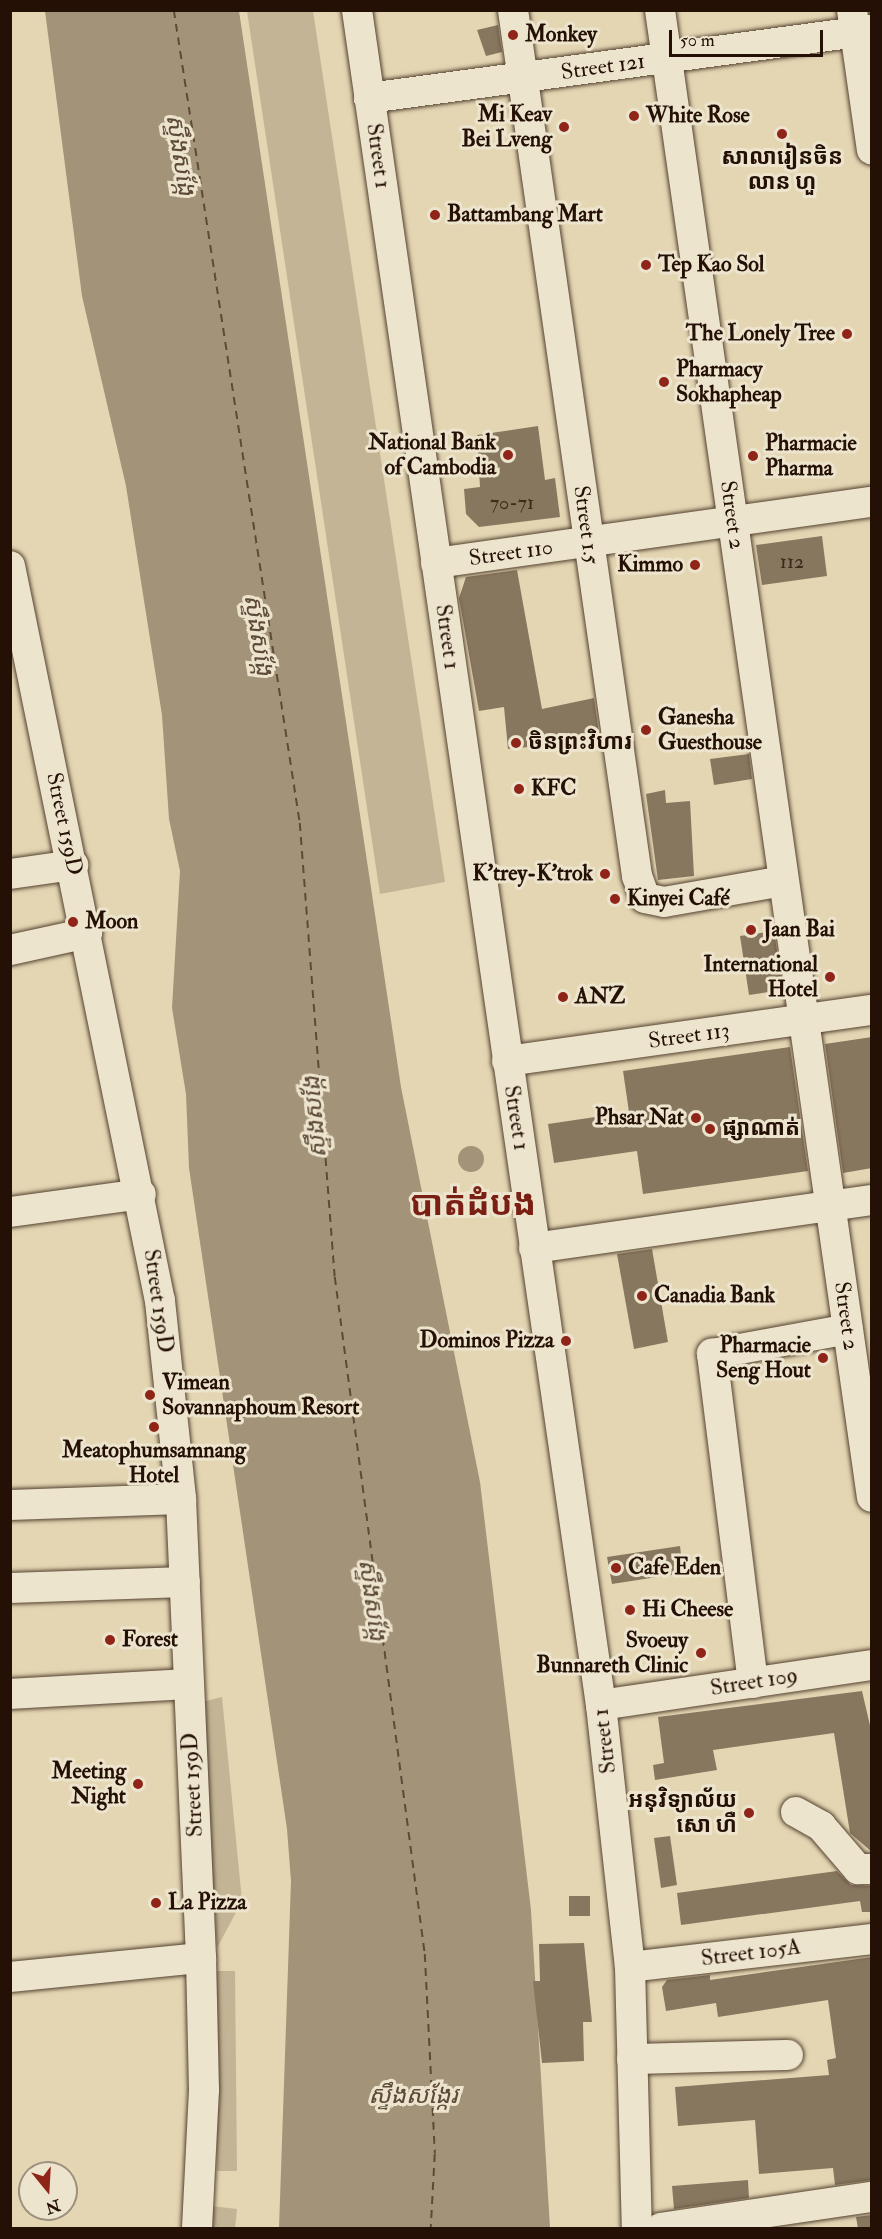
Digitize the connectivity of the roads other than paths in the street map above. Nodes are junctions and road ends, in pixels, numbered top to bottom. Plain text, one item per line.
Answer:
1 (357, 10) edge
2 (513, 10) edge
3 (660, 10) edge
4 (859, 24) edge
5 (667, 58) junction
6 (524, 78) junction
7 (369, 98) junction
8 (872, 150) edge
9 (872, 502) edge
10 (733, 522) junction
11 (588, 542) junction
12 (436, 563) junction
13 (10, 566) edge
14 (73, 865) junction
15 (10, 874) edge
16 (783, 881) junction
17 (87, 933) junction
18 (10, 950) edge
19 (872, 1010) edge
20 (804, 1019) junction
21 (507, 1061) junction
22 (141, 1194) junction
23 (872, 1200) edge
24 (831, 1206) junction
25 (10, 1212) edge
26 (534, 1248) junction
27 (848, 1329) junction
28 (872, 1497) edge
29 (181, 1499) junction
30 (10, 1505) edge
31 (185, 1581) junction
32 (10, 1588) edge
33 (872, 1665) edge
34 (753, 1683) junction
35 (187, 1684) junction
36 (10, 1694) edge
37 (601, 1705) junction
38 (796, 1812) dead end
39 (872, 1869) edge
40 (872, 1939) edge
41 (201, 1958) junction
42 (630, 1967) junction
43 (10, 1977) edge
44 (788, 2055) dead end
45 (632, 2059) junction
46 (872, 2197) edge
47 (197, 2229) edge
48 (637, 2229) edge
49 (661, 2229) edge

1 - 7 street, Street 1
2 - 6 street, Street 1.5
3 - 5 street, Street 2
4 - 5 street, Street 121
4 - 8 street
5 - 6 street, Street 121
5 - 10 street, Street 2
6 - 7 street, Street 121
6 - 11 street, Street 1.5
7 - 12 street, Street 1
9 - 10 street, Street 110
10 - 11 street, Street 110
10 - 16 street, Street 2
11 - 12 street, Street 110
11 - 16 street, Street 1.5
12 - 21 street, Street 1
13 - 14 street, Street 159D
14 - 15 street
14 - 17 street, Street 159D
16 - 20 street, Street 2
17 - 18 street
17 - 22 street, Street 159D
19 - 20 street, Street 113
20 - 21 street, Street 113
20 - 24 street, Street 2
21 - 26 street, Street 1
22 - 25 street
22 - 29 street, Street 159D
23 - 24 street
24 - 26 street
24 - 27 street, Street 2
26 - 37 street, Street 1
27 - 28 street, Street 2
27 - 34 street
29 - 30 street
29 - 31 street, Street 159D
31 - 32 street
31 - 35 street, Street 159D
33 - 34 street, Street 109
34 - 37 street, Street 109
35 - 36 street
35 - 41 street, Street 159D
37 - 42 street, Street 1
38 - 39 street
40 - 42 street, Street 105A
41 - 43 street
41 - 47 street, Street 159D
42 - 45 street, Street 1
44 - 45 street
45 - 48 street, Street 1
46 - 49 street

